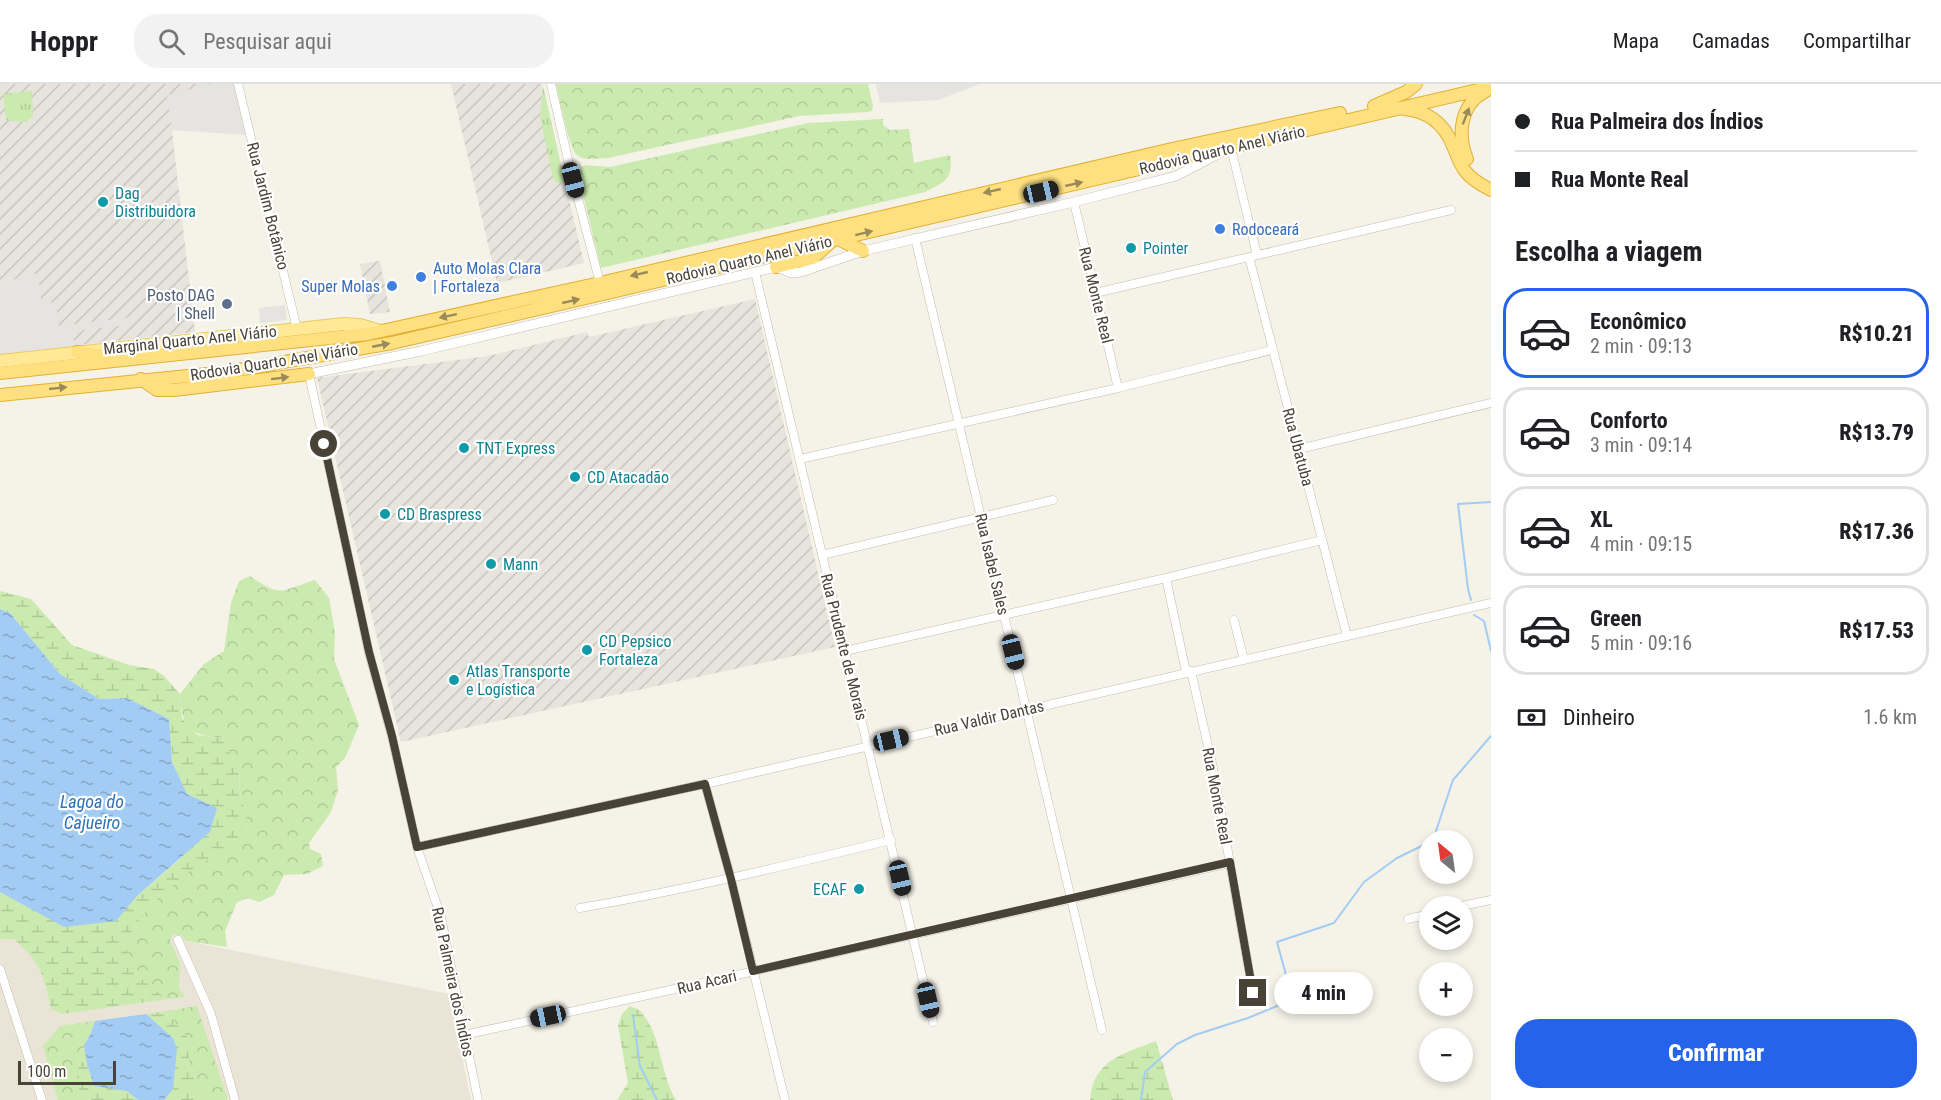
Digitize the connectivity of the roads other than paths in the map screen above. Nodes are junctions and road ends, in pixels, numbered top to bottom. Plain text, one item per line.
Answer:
1 (238, 84) edge
2 (551, 84) edge
3 (1416, 84) edge
4 (1469, 84) edge
5 (1491, 88) edge
6 (1375, 110) junction
7 (1229, 148) junction
8 (1491, 182) edge
9 (1491, 190) edge
10 (1074, 202) junction
11 (1451, 210) dead end
12 (915, 237) junction
13 (836, 240) junction
14 (863, 250) junction
15 (1253, 256) junction
16 (776, 267) junction
17 (755, 272) junction
18 (600, 283) junction
19 (1095, 293) junction
20 (297, 329) junction
21 (380, 331) junction
22 (299, 342) junction
23 (1272, 350) junction
24 (78, 352) junction
25 (130, 359) junction
26 (303, 359) junction
27 (0, 362) edge
28 (0, 373) edge
29 (309, 374) junction
30 (141, 380) junction
31 (1118, 388) junction
32 (0, 395) edge
33 (1491, 403) edge
34 (959, 423) junction
35 (1299, 449) junction
36 (800, 459) junction
37 (1053, 500) dead end
38 (981, 518) junction
39 (1322, 540) junction
40 (822, 555) junction
41 (1166, 578) junction
42 (1491, 603) edge
43 (1003, 614) junction
44 (1234, 620) dead end
45 (1347, 636) junction
46 (845, 651) junction
47 (1244, 660) junction
48 (1188, 672) junction
49 (1027, 710) junction
50 (868, 745) junction
51 (705, 784) junction
52 (891, 840) junction
53 (417, 847) junction
54 (1230, 862) junction
55 (731, 879) junction
56 (1070, 899) junction
57 (1491, 900) edge
58 (1473, 904) edge
59 (580, 908) dead end
60 (1419, 916) edge
61 (1407, 919) dead end
62 (913, 934) junction
63 (178, 940) dead end
64 (0, 969) edge
65 (753, 971) junction
66 (1253, 993) dead end
67 (933, 1022) dead end
68 (1102, 1030) dead end
69 (464, 1035) junction
70 (42, 1100) edge
71 (236, 1100) edge
72 (478, 1100) edge
73 (785, 1100) edge

1 - 20 street, Rua Jardim Botânico
2 - 18 street
3 - 6 highway
4 - 6 highway, Rodovia Quarto Anel Viário
5 - 6 highway, Rodovia Quarto Anel Viário
8 -> 5 highway
6 - 7 highway, Rodovia Quarto Anel Viário
6 - 9 highway
6 -> 18 highway, Rodovia Quarto Anel Viário
7 - 10 street
13 -> 7 highway, Rodovia Quarto Anel Viário
7 - 15 street, Rua Ubatuba
10 - 12 street
10 - 19 street, Rua Monte Real
11 - 15 street
12 - 14 street
12 - 34 street, Rua Isabel Sales
13 - 14 highway
13 - 16 highway
26 -> 13 highway, Rodovia Quarto Anel Viário
14 - 16 street
15 - 19 street
15 - 23 street, Rua Ubatuba
16 - 17 street
17 - 29 street
17 - 36 street, Rua Prudente de Morais
18 -> 21 highway, Rodovia Quarto Anel Viário
19 - 31 street, Rua Monte Real
20 - 21 main road, Marginal Quarto Anel Viário
20 - 24 main road, Marginal Quarto Anel Viário
21 - 22 highway, Rodovia Quarto Anel Viário
22 - 25 highway, Rodovia Quarto Anel Viário
22 - 26 highway
23 - 31 street
23 - 35 street, Rua Ubatuba
24 - 25 highway
24 - 27 main road, Marginal Quarto Anel Viário
25 - 28 highway, Rodovia Quarto Anel Viário
26 - 30 highway, Rodovia Quarto Anel Viário
30 -> 29 highway
29 - 53 street, Rua Palmeira dos Índios
32 -> 30 highway, Rodovia Quarto Anel Viário
31 - 34 street
33 - 35 street
34 - 36 street
34 - 38 street, Rua Isabel Sales
35 - 39 street, Rua Ubatuba
36 - 40 street, Rua Prudente de Morais
37 - 38 street
38 - 40 street
38 - 43 street, Rua Isabel Sales
39 - 41 street
39 - 45 street, Rua Ubatuba
40 - 46 street, Rua Prudente de Morais
41 - 43 street
41 - 48 street, Rua Monte Real
42 - 45 street, Rua Valdir Dantas
43 - 46 street
43 - 49 street, Rua Isabel Sales
44 - 47 street
45 - 47 street, Rua Valdir Dantas
46 - 50 street, Rua Prudente de Morais
47 - 48 street, Rua Valdir Dantas
48 - 49 street, Rua Valdir Dantas
48 - 54 street, Rua Monte Real
49 - 50 street, Rua Valdir Dantas
49 - 56 street, Rua Isabel Sales
50 - 51 street, Rua Valdir Dantas
50 - 52 street, Rua Prudente de Morais
51 - 53 street, Rua Valdir Dantas
51 - 55 street
52 - 55 street
52 - 62 street, Rua Prudente de Morais
53 - 69 street, Rua Palmeira dos Índios
54 - 56 street, Rua Acari
54 - 66 street, Rua Monte Real
55 - 59 street
55 - 65 street
56 - 62 street, Rua Acari
56 - 68 street, Rua Isabel Sales
57 - 58 street
60 - 61 street
62 - 65 street, Rua Acari
62 - 67 street, Rua Prudente de Morais
63 - 71 street
64 - 70 street
65 - 69 street, Rua Acari
65 - 73 street
69 - 72 street, Rua Palmeira dos Índios

